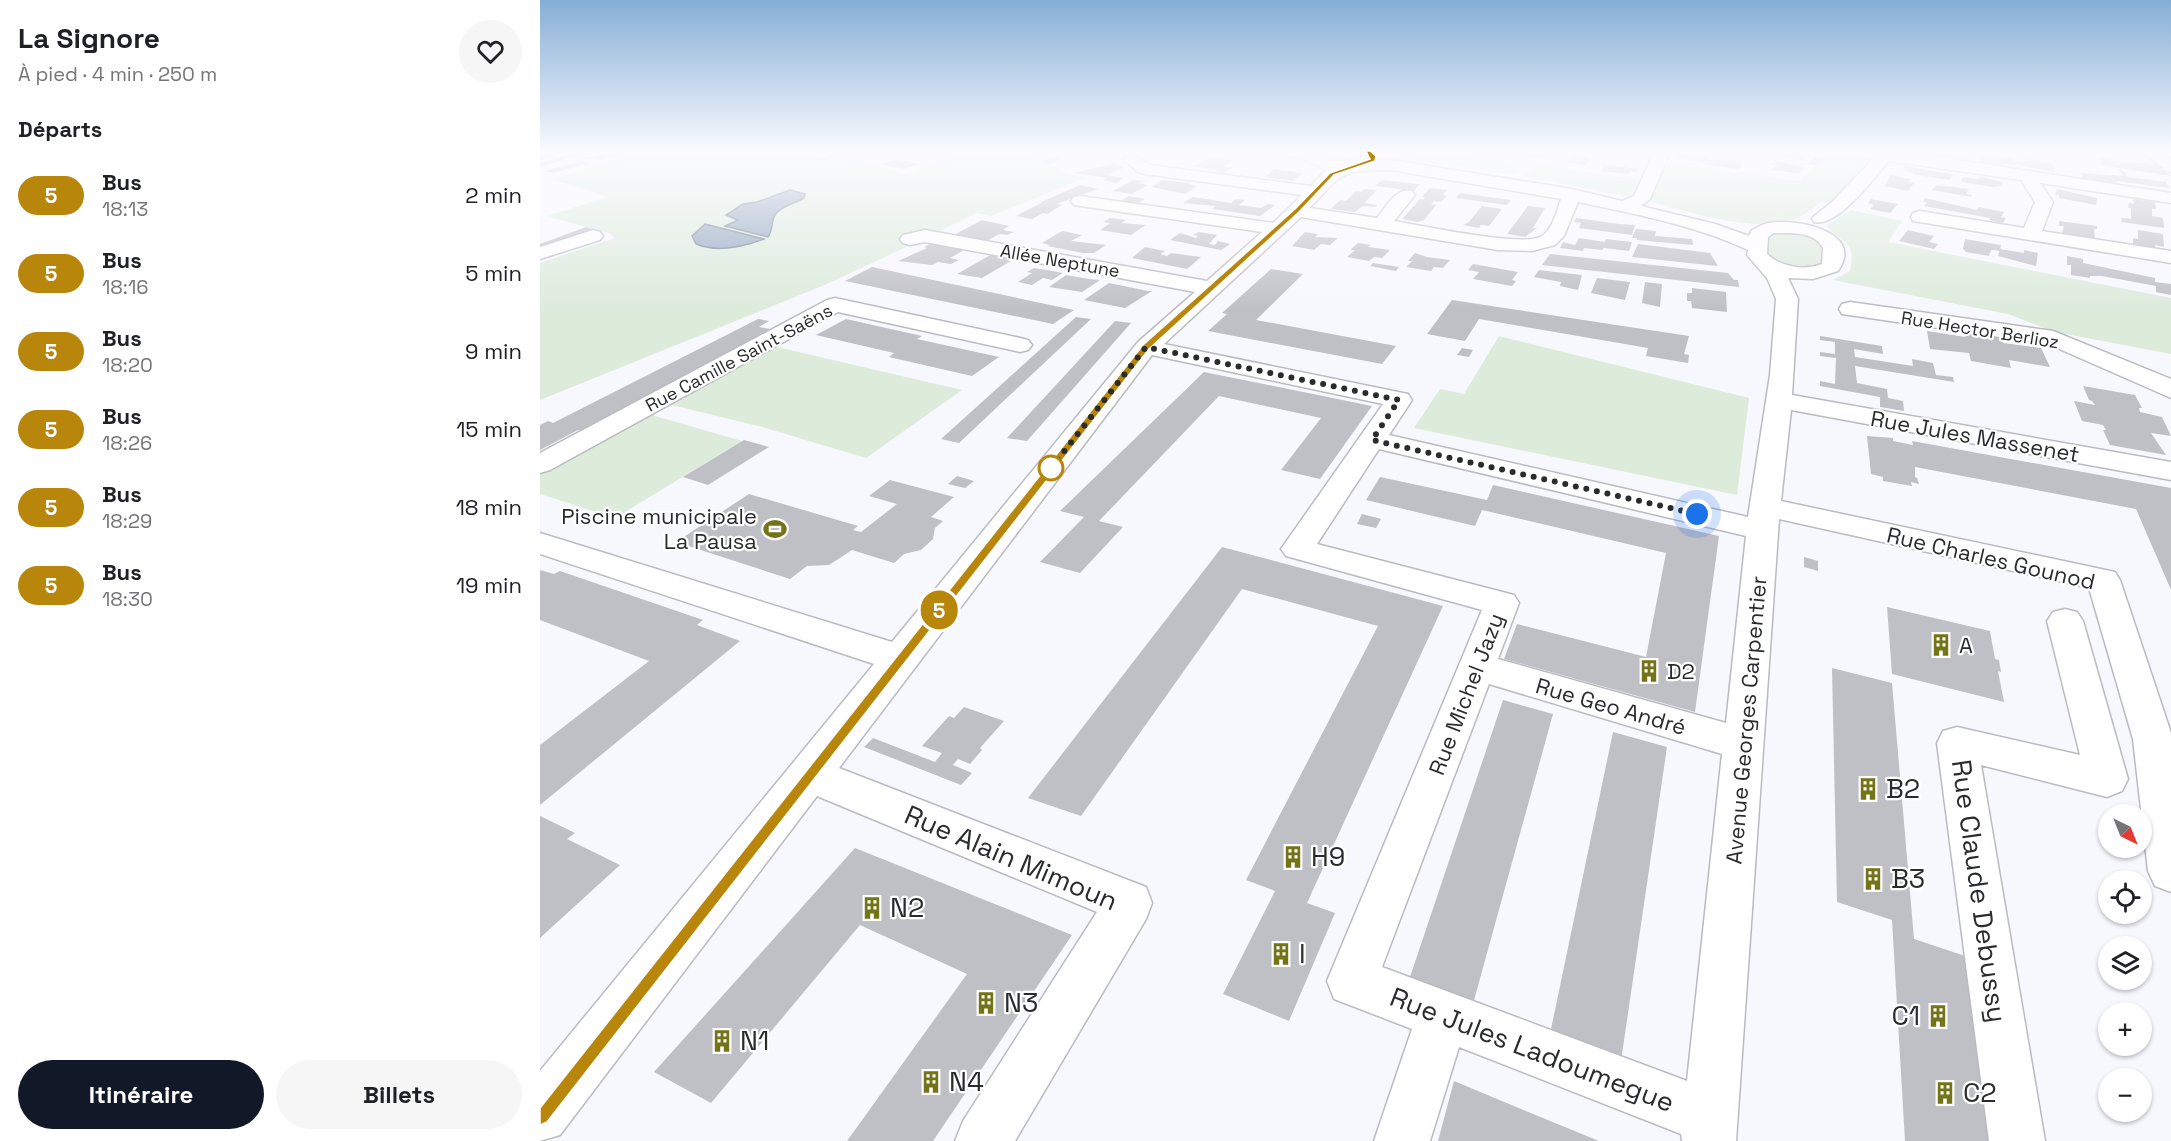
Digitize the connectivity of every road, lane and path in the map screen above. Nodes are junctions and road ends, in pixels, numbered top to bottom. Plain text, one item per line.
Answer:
1 (1298, 205) edge
2 (1361, 205) edge
3 (1397, 205) edge
4 (1568, 205) edge
5 (1618, 205) edge
6 (1629, 205) edge
7 (1839, 205) edge
8 (2043, 205) edge
9 (1625, 207) junction
10 (1920, 217) dead end
11 (1381, 225) junction
12 (1822, 227) junction
13 (2031, 234) junction
14 (593, 236) dead end
15 (910, 239) dead end
16 (1763, 247) junction
17 (540, 253) edge
18 (2171, 258) edge
19 (1816, 273) junction
20 (1210, 288) junction
21 (1787, 299) junction
22 (1850, 309) dead end
23 (1020, 345) dead end
24 (1146, 347) junction
25 (2171, 390) edge
26 (1779, 400) junction
27 (1372, 440) junction
28 (540, 464) edge
29 (2171, 471) edge
30 (1763, 518) junction
31 (540, 543) edge
32 (2065, 621) dead end
33 (900, 659) junction
34 (1477, 667) junction
35 (1744, 744) junction
36 (809, 774) junction
37 (2171, 871) edge
38 (1352, 981) joint
39 (1442, 1017) junction
40 (540, 1115) edge
41 (1710, 1130) edge
42 (983, 1141) edge
43 (1402, 1141) edge
44 (2017, 1141) edge

1 - 20 street
2 - 11 street
3 - 11 street
4 - 11 street
5 - 9 street
6 - 9 street
7 - 12 street
8 - 13 street
9 - 16 street
10 - 13 street
12 - 16 street
12 - 19 street
13 - 18 street
14 - 17 street
15 - 20 street, Allée Neptune
16 - 19 street
16 - 21 street
19 - 21 street
20 - 24 street
21 - 26 street, Avenue Georges Carpentier
22 - 25 street, Rue Hector Berlioz
23 - 28 street, Rue Camille Saint-Saëns
24 - 27 street
24 - 33 street
26 - 29 street, Rue Jules Massenet
26 - 30 street, Avenue Georges Carpentier
27 - 30 street
27 - 34 street, Rue Michel Jazy
30 - 35 street, Avenue Georges Carpentier
30 - 37 street, Rue Charles Gounod
31 - 33 street
32 - 44 street, Rue Claude Debussy
33 - 36 street
34 - 35 street, Rue Geo André
34 - 38 street, Rue Michel Jazy
35 - 41 street, Avenue Georges Carpentier
36 - 40 street
36 - 42 street, Rue Alain Mimoun
38 - 39 street, Rue Jules Ladoumegue
39 - 41 street, Rue Jules Ladoumegue
39 - 43 street

